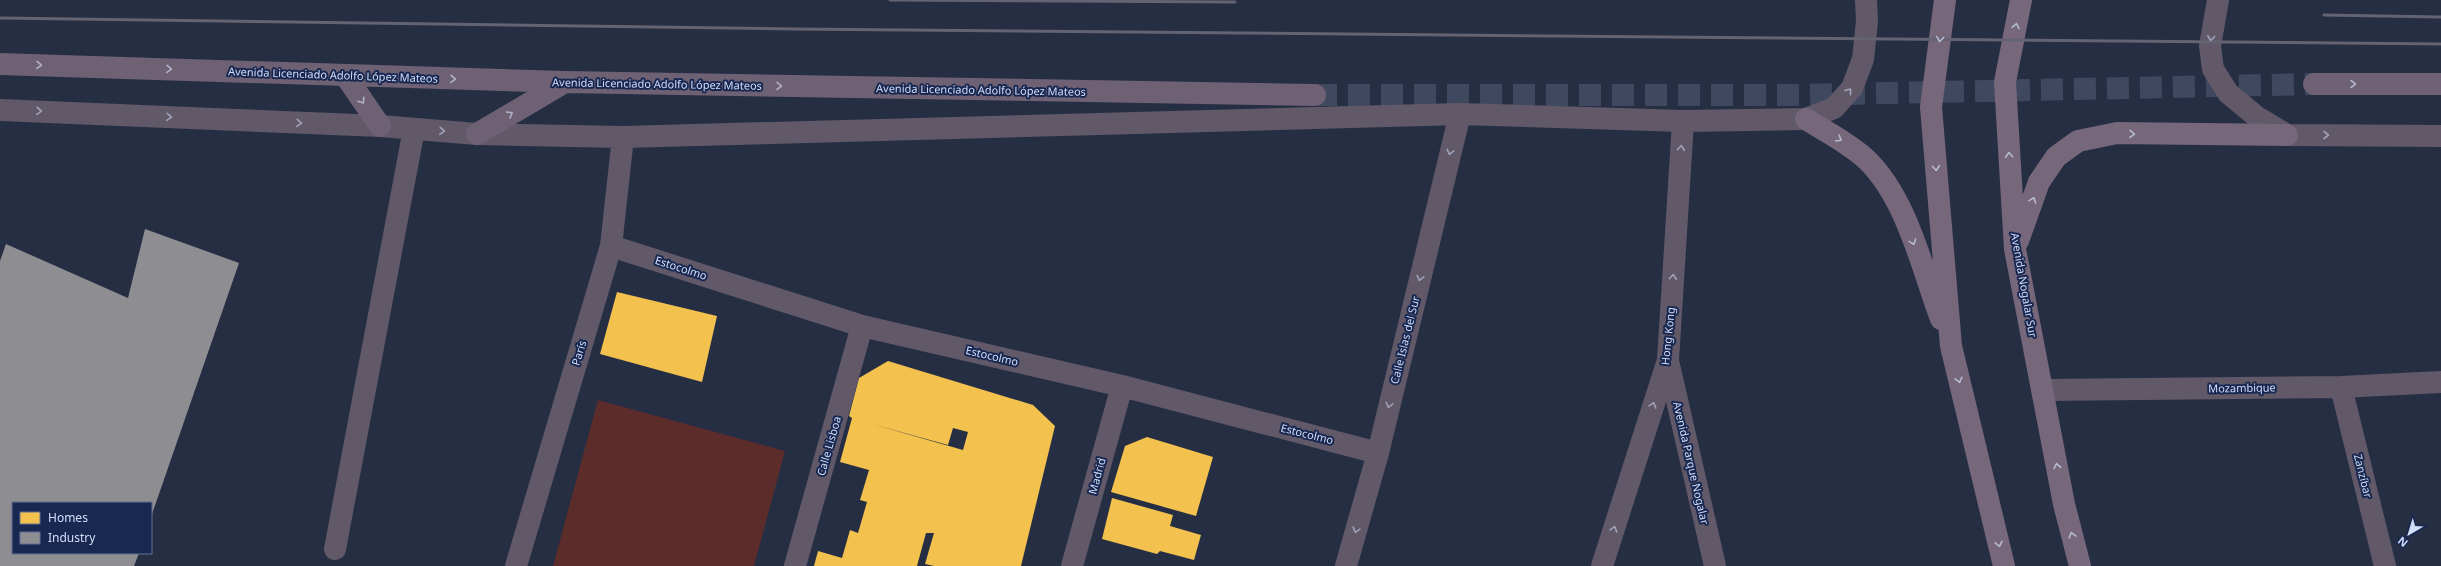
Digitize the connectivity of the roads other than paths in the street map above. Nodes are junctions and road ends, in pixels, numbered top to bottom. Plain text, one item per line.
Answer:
1 (1866, 0) edge
2 (1945, 0) edge
3 (2021, 0) edge
4 (2218, 0) edge
5 (0, 64) edge
6 (345, 75) junction
7 (565, 82) junction
8 (2314, 84) tunnel mouth
9 (2441, 84) edge
10 (1315, 95) tunnel mouth
11 (0, 110) edge
12 (1460, 114) junction
13 (1806, 119) junction
14 (1683, 121) junction
15 (380, 126) junction
16 (414, 129) junction
17 (477, 134) junction
18 (2287, 135) junction
19 (2441, 136) edge
20 (623, 137) junction
21 (611, 246) junction
22 (2015, 250) junction
23 (862, 326) junction
24 (1951, 346) junction
25 (1668, 360) junction
26 (2441, 382) edge
27 (1122, 386) junction
28 (2341, 387) junction
29 (2042, 390) junction
30 (1378, 452) junction
31 (335, 549) dead end
32 (516, 566) edge
33 (795, 566) edge
34 (1072, 566) edge
35 (1346, 566) edge
36 (1602, 566) edge
37 (1715, 566) edge
38 (2004, 566) edge
39 (2080, 566) edge
40 (2385, 566) edge

13 -> 1 street
2 -> 24 highway
22 -> 3 highway, Avenida Nogalar Sur
4 -> 18 street
5 -> 6 main road, Avenida Licenciado Adolfo López Mateos
6 -> 7 main road, Avenida Licenciado Adolfo López Mateos
6 -> 15 main road
7 -> 10 main road, Avenida Licenciado Adolfo López Mateos
17 -> 7 main road
8 -> 9 main road
11 -> 15 street
12 - 14 street
12 - 20 street
12 -> 30 street, Calle Islas del Sur
13 - 14 street
13 -> 24 highway
25 -> 14 street, Hong Kong
15 - 16 street
16 -> 17 street
16 - 31 street
17 - 20 street
18 -> 19 street
22 -> 18 highway
20 - 21 street, París
21 - 23 street, Estocolmo
21 - 32 street, París
22 - 29 highway, Avenida Nogalar Sur
23 - 27 street, Estocolmo
23 - 33 street, Calle Lisboa
24 -> 38 highway
36 -> 25 street, Hong Kong
25 - 37 street, Avenida Parque Nogalar
26 - 28 street, Mozambique
27 - 30 street, Estocolmo
27 - 34 street, Madrid
28 - 29 street, Mozambique
28 - 40 street, Zanzíbar
39 -> 29 highway, Avenida Nogalar Sur
30 -> 35 street, Calle Islas del Sur

